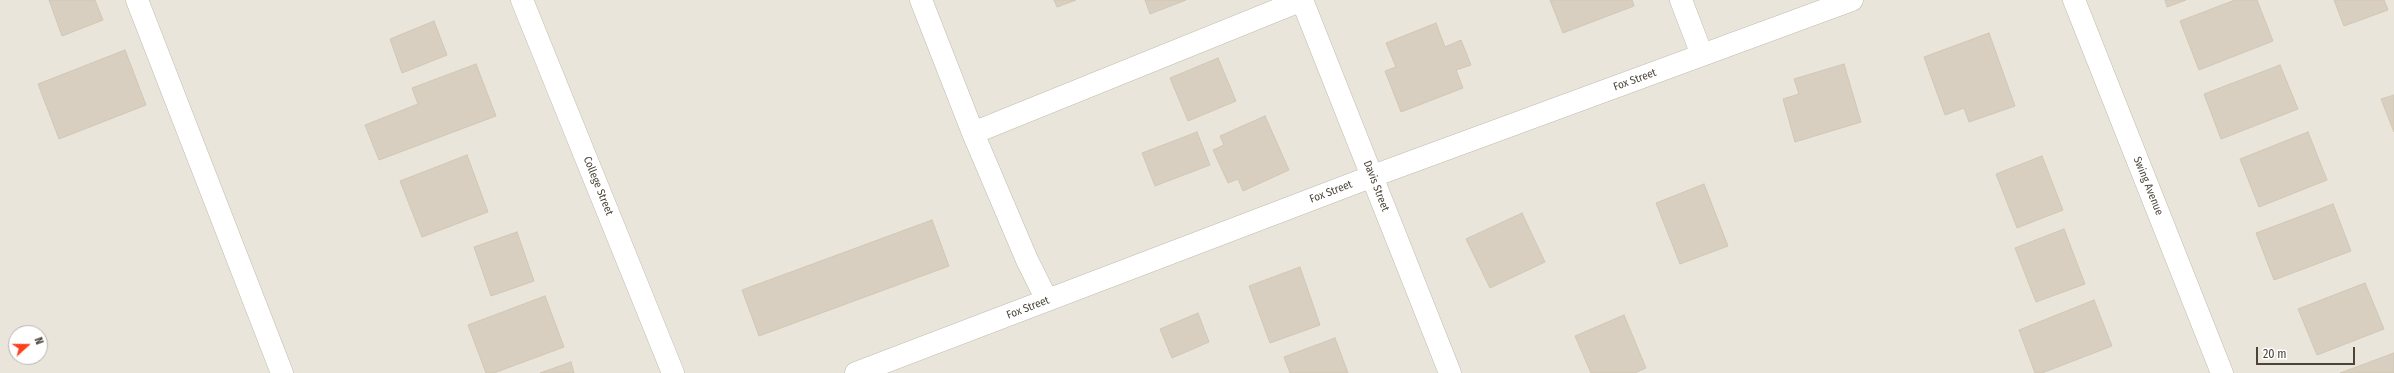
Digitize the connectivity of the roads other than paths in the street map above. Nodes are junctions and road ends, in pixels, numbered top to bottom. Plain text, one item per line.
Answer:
1 (137, 0) edge
2 (522, 0) edge
3 (920, 0) edge
4 (1302, 0) edge
5 (1681, 0) edge
6 (1852, 0) edge
7 (2074, 0) edge
8 (1702, 55) junction
9 (973, 133) junction
10 (1373, 176) junction
11 (1047, 300) junction
12 (282, 373) edge
13 (673, 373) edge
14 (856, 373) edge
15 (1450, 373) edge
16 (2222, 373) edge

1 - 12 street
2 - 13 street, College Street
3 - 9 street
4 - 9 street
4 - 10 street, Davis Street
5 - 8 street
6 - 8 street, Fox Street
7 - 16 street, Swing Avenue
8 - 10 street, Fox Street
9 - 11 street
10 - 11 street, Fox Street
10 - 15 street, Davis Street
11 - 14 street, Fox Street

